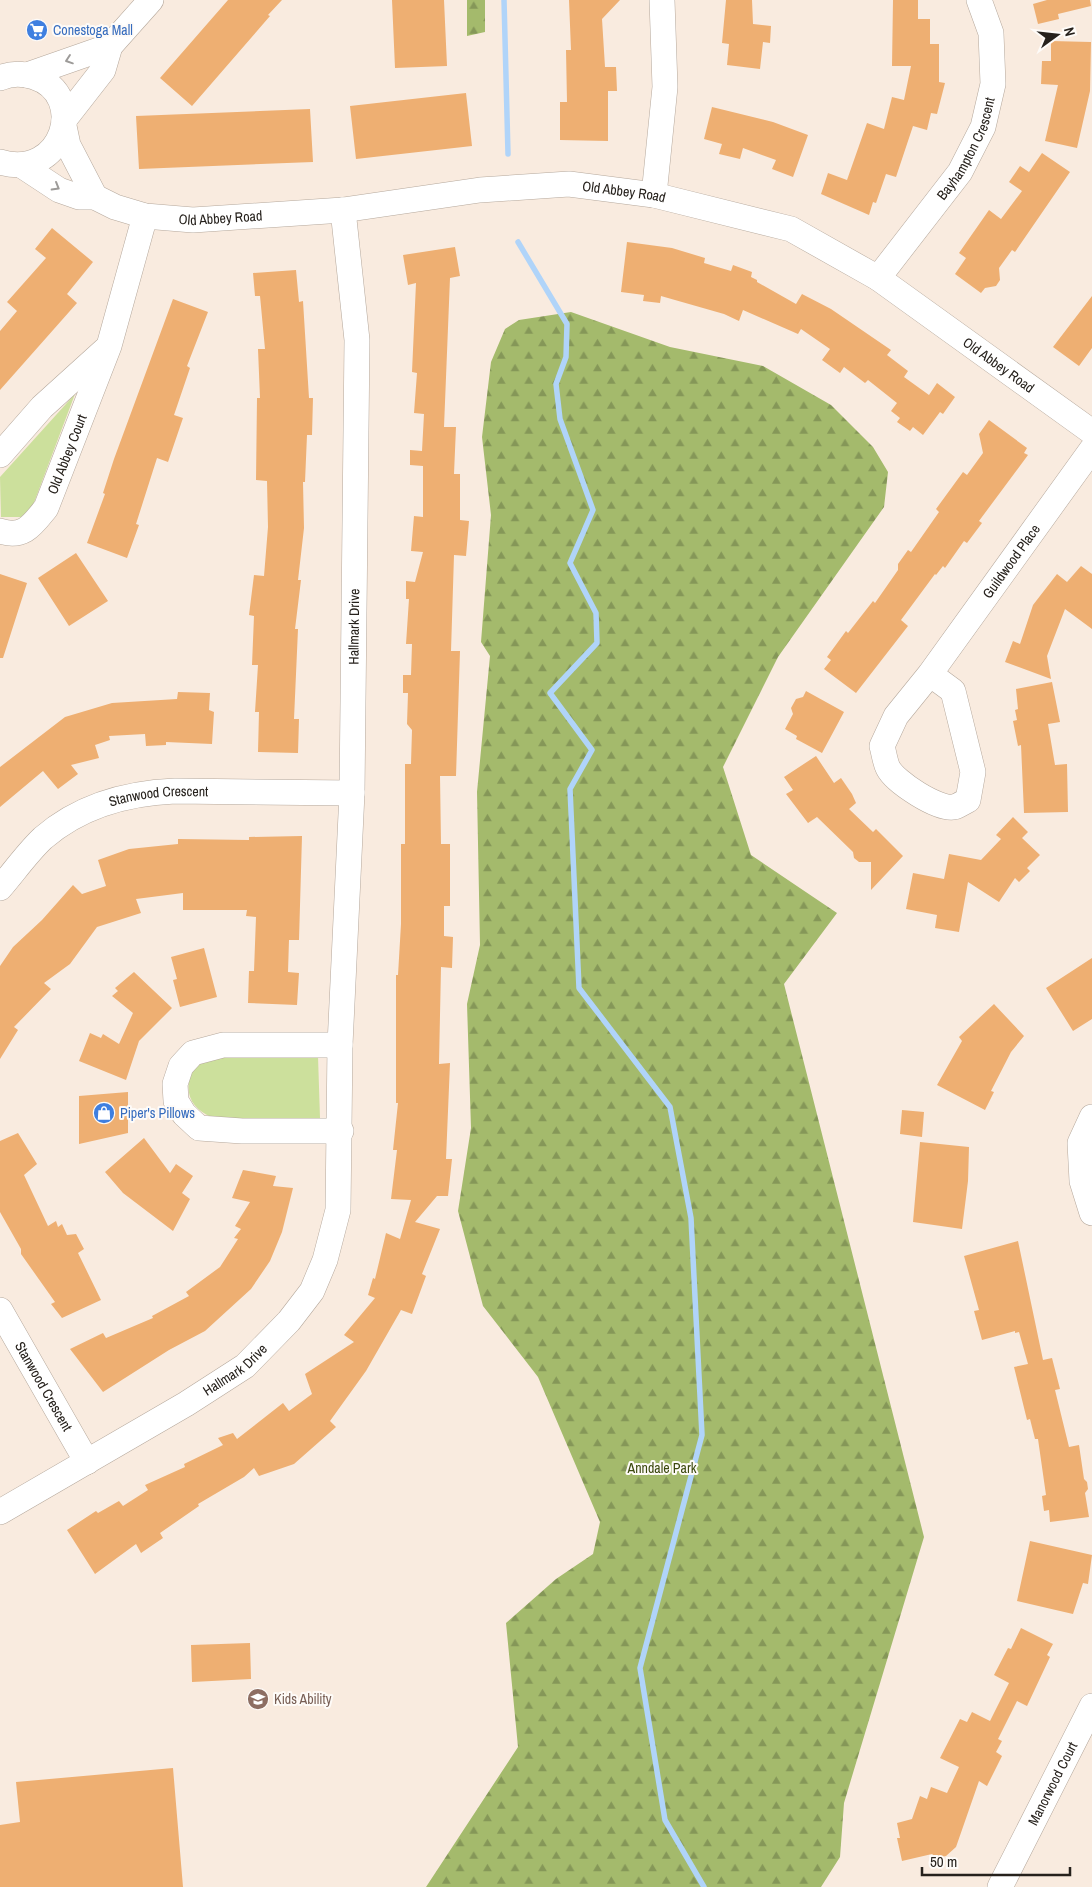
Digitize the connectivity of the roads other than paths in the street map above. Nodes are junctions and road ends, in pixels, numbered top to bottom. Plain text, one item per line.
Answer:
1 (151, 0) edge
2 (662, 0) edge
3 (980, 0) edge
4 (110, 46) junction
5 (27, 75) junction
6 (0, 78) edge
7 (64, 123) junction
8 (8, 166) edge
9 (654, 195) junction
10 (95, 197) junction
11 (343, 210) junction
12 (145, 216) junction
13 (878, 278) junction
14 (109, 346) junction
15 (1092, 432) edge
16 (1092, 449) edge
17 (0, 455) edge
18 (0, 530) edge
19 (930, 674) junction
20 (352, 793) junction
21 (4, 877) edge
22 (340, 1045) junction
23 (1092, 1117) edge
24 (341, 1131) junction
25 (1092, 1213) edge
26 (0, 1310) edge
27 (87, 1462) junction
28 (0, 1512) edge
29 (1092, 1706) edge
30 (1000, 1887) edge

1 - 4 street
2 - 9 street
3 - 13 street, Bayhampton Crescent
4 -> 5 street
4 - 7 street
5 - 6 street
5 - 7 street
7 - 8 street
7 - 10 street
8 -> 10 street, Old Abbey Road
9 - 11 street, Old Abbey Road
9 - 13 street, Old Abbey Road
10 - 12 street, Old Abbey Road
11 - 12 street, Old Abbey Road
11 - 20 street, Hallmark Drive
12 - 14 street, Old Abbey Court
13 - 15 street, Old Abbey Road
14 - 17 street
14 - 18 street, Old Abbey Court
16 - 19 street, Guildwood Place
19 - 19 street, Guildwood Place
20 - 21 street, Stanwood Crescent
20 - 22 street, Hallmark Drive
22 - 24 street, Hallmark Drive
22 - 24 street
23 - 25 street
24 - 27 street, Hallmark Drive
26 - 27 street, Stanwood Crescent
27 - 28 street, Hallmark Drive
29 - 30 street, Manorwood Court

